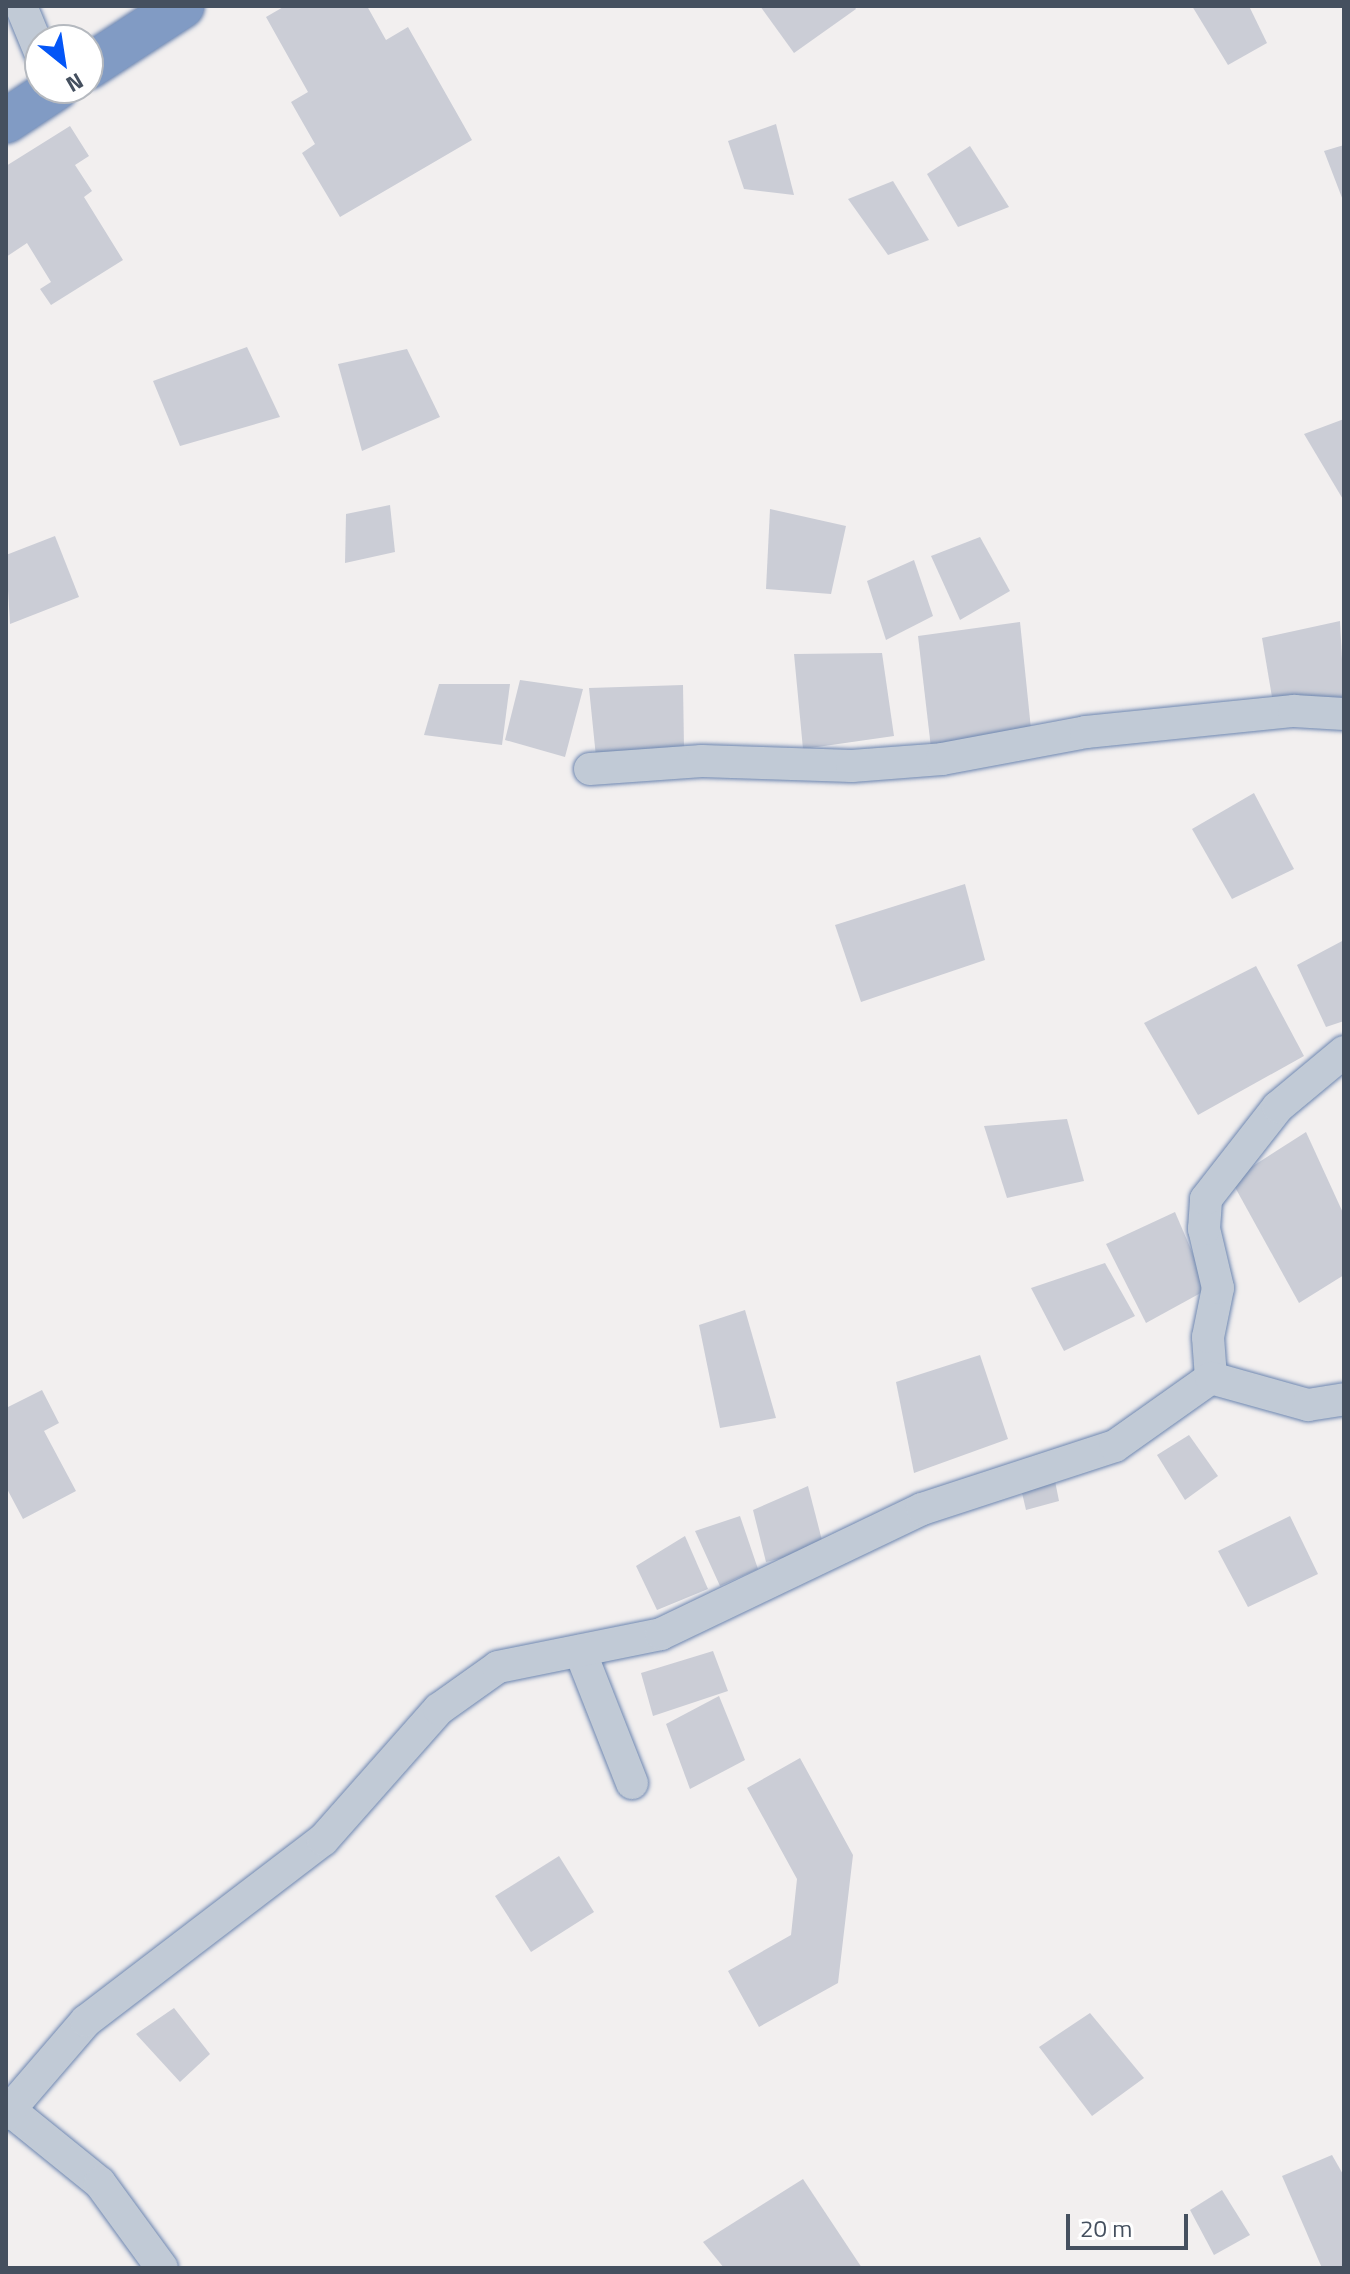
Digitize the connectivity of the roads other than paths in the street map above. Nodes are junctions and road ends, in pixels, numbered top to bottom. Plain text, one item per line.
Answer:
1 (182, 6) edge
2 (104, 57) edge
3 (32, 104) edge
4 (6, 121) edge
5 (1344, 714) edge
6 (590, 769) dead end
7 (1344, 1052) edge
8 (1211, 1378) junction
9 (1344, 1399) edge
10 (580, 1651) junction
11 (632, 1783) dead end
12 (9, 2113) edge
13 (162, 2268) edge

1 - 2 highway
3 - 4 highway
5 - 6 street
7 - 8 street
8 - 9 street
8 - 10 street
10 - 11 street
10 - 12 street
12 - 13 street

